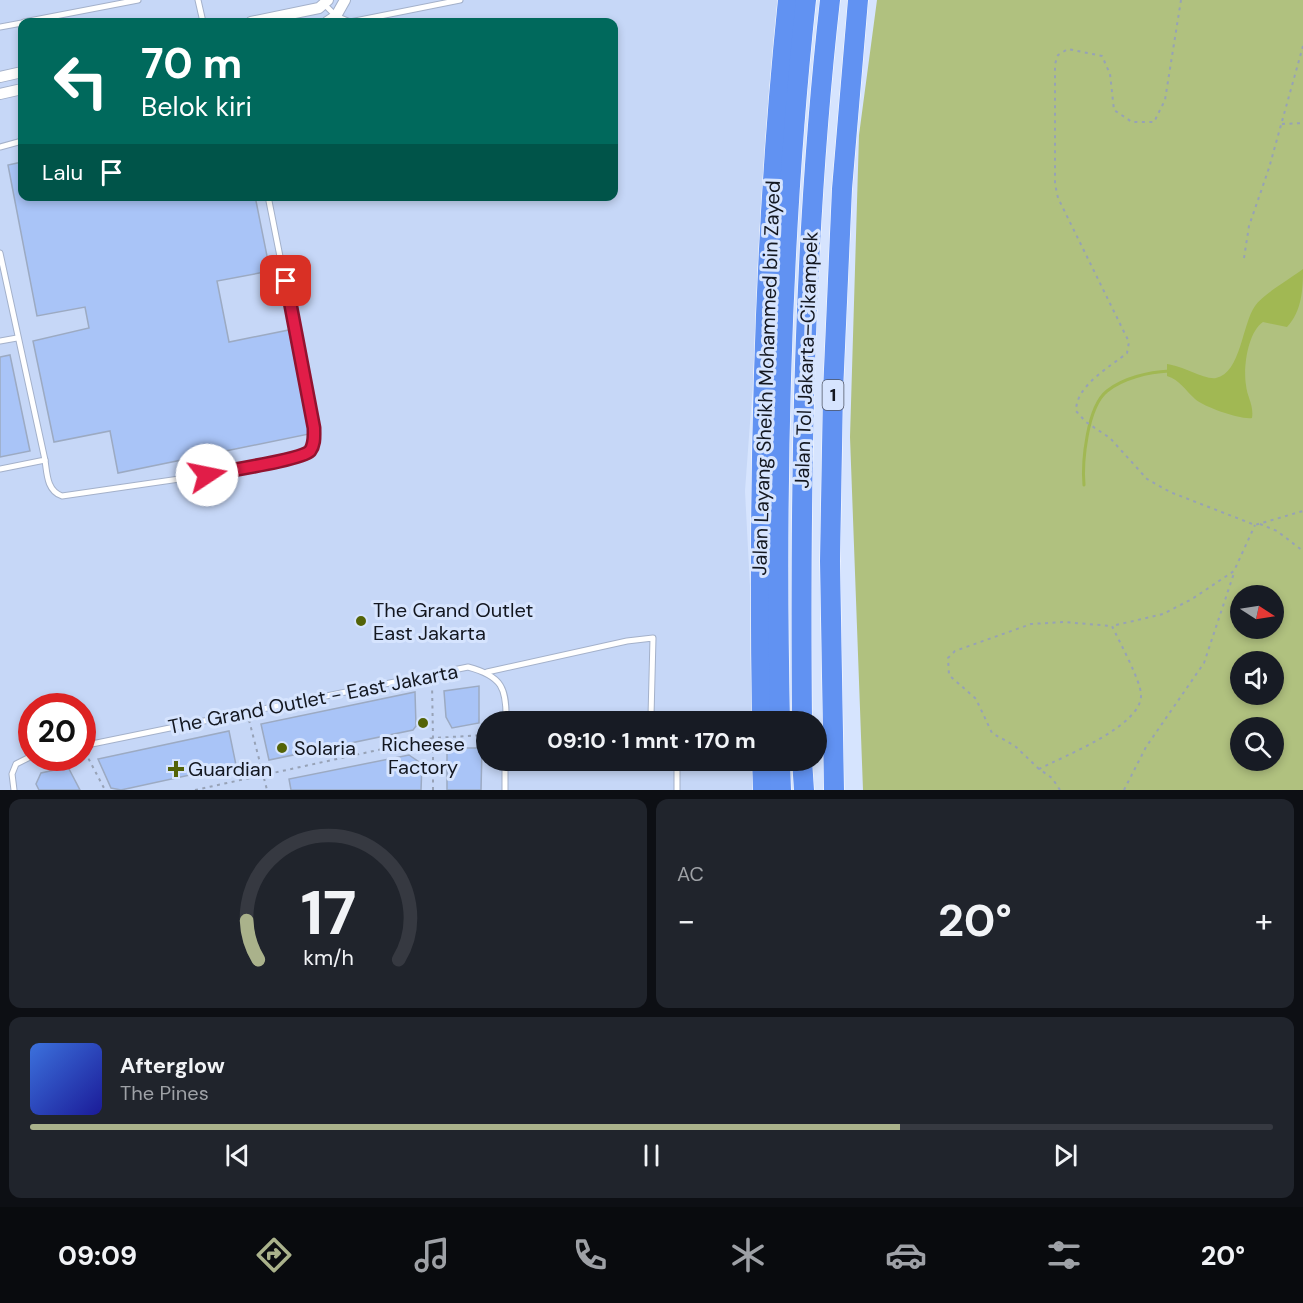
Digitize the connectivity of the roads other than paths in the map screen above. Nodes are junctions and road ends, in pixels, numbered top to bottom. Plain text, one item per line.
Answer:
1 (138, 0) edge
2 (198, 0) edge
3 (345, 0) edge
4 (460, 0) edge
5 (788, 0) edge
6 (806, 0) edge
7 (830, 0) edge
8 (858, 0) edge
9 (326, 2) edge
10 (48, 18) edge
11 (202, 18) edge
12 (270, 18) edge
13 (331, 18) edge
14 (333, 18) edge
15 (370, 18) edge
16 (18, 24) edge
17 (0, 27) edge
18 (18, 73) edge
19 (0, 77) edge
20 (18, 90) edge
21 (0, 94) edge
22 (18, 142) edge
23 (0, 147) edge
24 (269, 201) edge
25 (0, 253) edge
26 (17, 338) junction
27 (0, 341) edge
28 (45, 460) junction
29 (0, 468) edge
30 (487, 672) junction
31 (507, 711) edge
32 (651, 711) edge
33 (762, 711) edge
34 (780, 711) edge
35 (802, 711) edge
36 (96, 743) edge
37 (18, 763) edge
38 (505, 771) edge
39 (677, 771) edge
40 (762, 771) edge
41 (780, 771) edge
42 (803, 771) edge
43 (14, 790) edge
44 (504, 790) edge
45 (677, 790) edge
46 (763, 790) edge
47 (781, 790) edge
48 (804, 790) edge
49 (834, 790) edge

1 - 10 lane
2 - 11 lane
3 - 14 street
4 - 15 lane
5 - 33 highway, Jalan Layang Sheikh Mohammed bin Zayed
6 - 34 highway, Jalan Tol Jakarta–Cikampek
7 - 35 highway, Jalan Tol Jakarta–Cikampek / 1
8 - 49 highway, 1
9 - 12 street
9 - 13 lane
16 - 17 lane
18 - 19 street
20 - 21 street
22 - 23 lane
24 - 28 lane
25 - 26 lane
26 - 27 lane
26 - 28 lane
28 - 29 lane
30 - 31 lane, The Grand Outlet - East Jakarta
30 - 32 lane
30 - 36 lane, The Grand Outlet - East Jakarta
37 - 43 lane
38 - 44 lane
39 - 45 lane
40 - 46 highway
41 - 47 highway
42 - 48 highway

